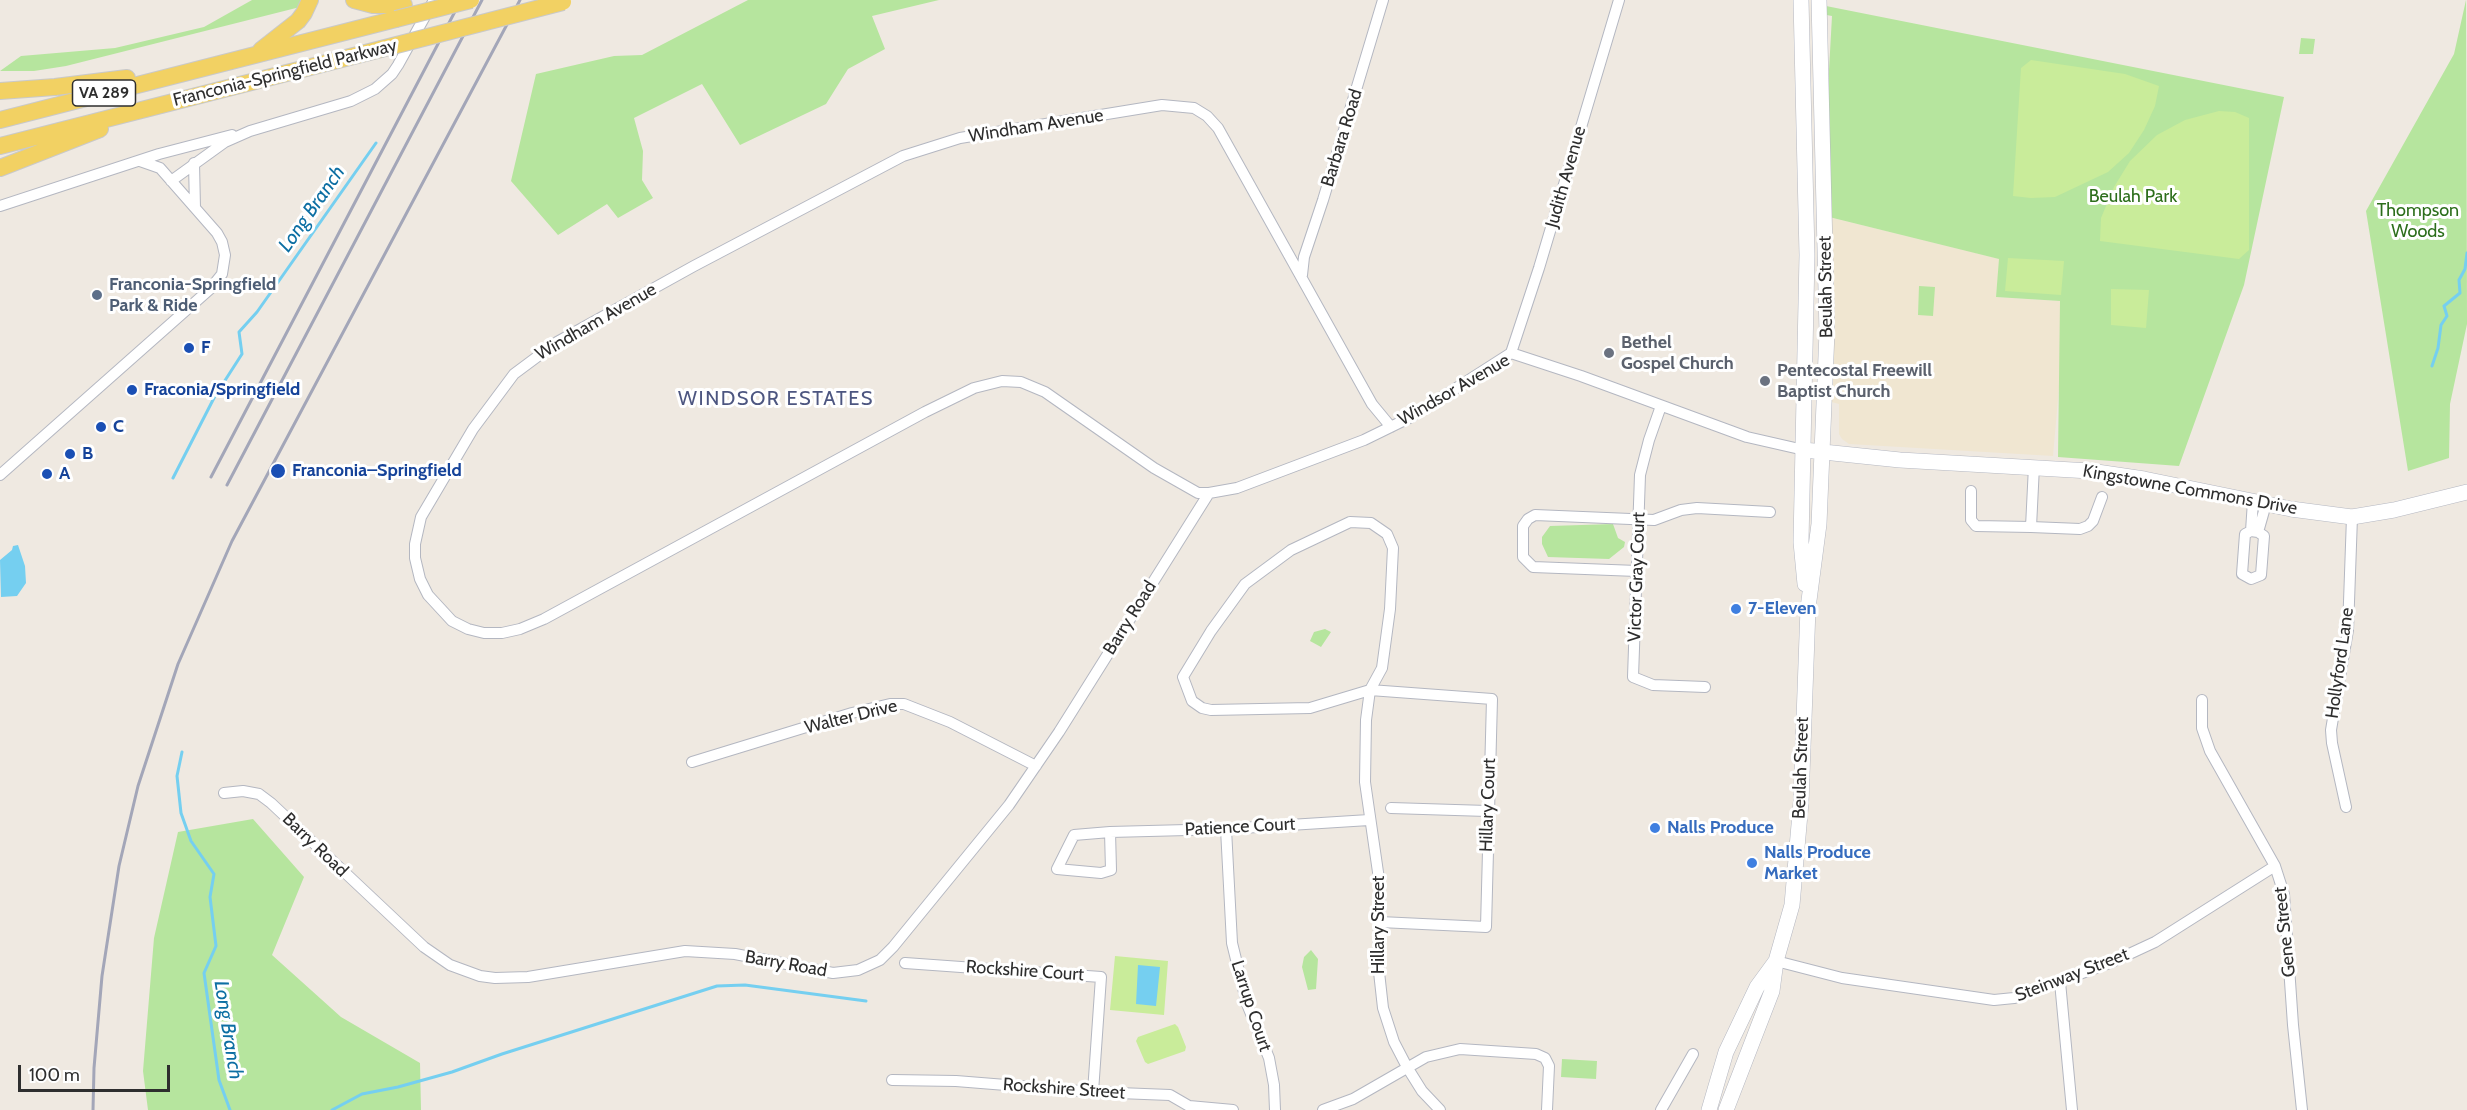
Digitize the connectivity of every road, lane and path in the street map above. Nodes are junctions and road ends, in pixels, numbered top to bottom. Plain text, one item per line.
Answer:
1 (310, 0) edge
2 (354, 0) edge
3 (434, 0) edge
4 (1383, 0) edge
5 (1619, 0) edge
6 (1801, 0) edge
7 (1819, 0) edge
8 (566, 1) edge
9 (464, 2) edge
10 (400, 12) junction
11 (254, 55) junction
12 (208, 67) junction
13 (0, 91) edge
14 (144, 109) junction
15 (0, 120) edge
16 (250, 131) junction
17 (0, 146) edge
18 (140, 161) junction
19 (194, 163) junction
20 (0, 168) edge
21 (171, 181) junction
22 (0, 206) edge
23 (195, 208) junction
24 (1302, 275) junction
25 (1511, 353) junction
26 (1661, 406) junction
27 (1391, 427) junction
28 (1803, 450) junction
29 (1823, 453) junction
30 (2034, 466) junction
31 (0, 475) edge
32 (1971, 491) dead end
33 (2467, 492) edge
34 (1209, 494) junction
35 (2102, 497) dead end
36 (2259, 503) junction
37 (1770, 512) dead end
38 (2352, 517) junction
39 (1640, 518) junction
40 (2031, 527) junction
41 (2255, 531) dead end
42 (1637, 571) junction
43 (1808, 608) junction
44 (1705, 687) dead end
45 (1370, 690) junction
46 (2202, 700) dead end
47 (692, 762) dead end
48 (1036, 766) junction
49 (224, 793) dead end
50 (2346, 807) dead end
51 (1391, 808) dead end
52 (1487, 812) junction
53 (1369, 820) junction
54 (1226, 829) junction
55 (1110, 832) junction
56 (2276, 866) junction
57 (1380, 922) junction
58 (1776, 961) junction
59 (905, 963) dead end
60 (2060, 982) junction
61 (1693, 1054) dead end
62 (1407, 1067) junction
63 (892, 1080) dead end
64 (1093, 1092) junction
65 (1233, 1110) edge
66 (1275, 1110) edge
67 (1323, 1110) edge
68 (1440, 1110) edge
69 (1546, 1110) edge
70 (1661, 1110) edge
71 (1709, 1110) edge
72 (1726, 1110) edge
73 (2072, 1110) edge
74 (2302, 1110) edge

1 - 11 main road
2 - 10 main road
3 - 16 street
4 - 24 street, Barbara Road
5 - 25 street, Judith Avenue
6 - 28 main road, Beulah Street
7 - 29 main road, Beulah Street
8 - 14 main road, Franconia-Springfield Parkway / VA 289, bridge
9 - 10 main road, bridge
10 - 11 main road, Franconia-Springfield Parkway / VA 289
11 - 12 main road, Franconia-Springfield Parkway / VA 289
12 - 13 main road
12 - 15 main road, Franconia-Springfield Parkway / VA 289
14 - 17 main road, Franconia-Springfield Parkway / VA 289
14 - 20 main road
16 - 18 street
16 - 19 street
18 - 21 street
18 - 22 street
19 - 21 street
19 - 23 street
21 - 23 street
23 - 31 street
24 - 27 street, Windham Avenue
24 - 34 street, Windham Avenue
25 - 26 street, Windsor Avenue
25 - 27 street, Windsor Avenue
26 - 28 street, Windsor Avenue
26 - 39 street, Victor Gray Court
27 - 34 street, Windsor Avenue
28 - 29 main road, Kingstowne Commons Drive
28 - 43 main road, Beulah Street
29 - 30 main road, Kingstowne Commons Drive
29 - 43 main road, Beulah Street
30 - 36 main road, Kingstowne Commons Drive
30 - 40 street
32 - 40 street
33 - 38 main road, Kingstowne Commons Drive
34 - 48 street, Barry Road
35 - 40 street
36 - 38 main road, Kingstowne Commons Drive
36 - 41 street
37 - 39 street
38 - 50 street, Hollyford Lane
39 - 42 street, Victor Gray Court
39 - 42 street
42 - 44 street, Victor Gray Court
43 - 58 main road, Beulah Street
45 - 45 street, Hillary Street
45 - 52 street, Hillary Court
45 - 53 street, Hillary Street
46 - 56 street, Gene Street
47 - 48 street, Walter Drive
48 - 49 street, Barry Road
51 - 52 street
52 - 57 street, Hillary Court
53 - 54 street, Patience Court
53 - 57 street, Hillary Street
54 - 55 street, Patience Court
54 - 66 street, Larrup Court
55 - 55 street, Patience Court
56 - 60 street, Steinway Street
56 - 74 street, Gene Street
57 - 62 street, Hillary Street
58 - 60 street, Steinway Street
58 - 71 main road, Beulah Street
58 - 72 main road, Beulah Street
59 - 64 street, Rockshire Court
60 - 73 street
61 - 70 street
62 - 67 street
62 - 68 street, Hillary Street
62 - 69 street
63 - 64 street, Rockshire Street
64 - 65 street, Rockshire Street

